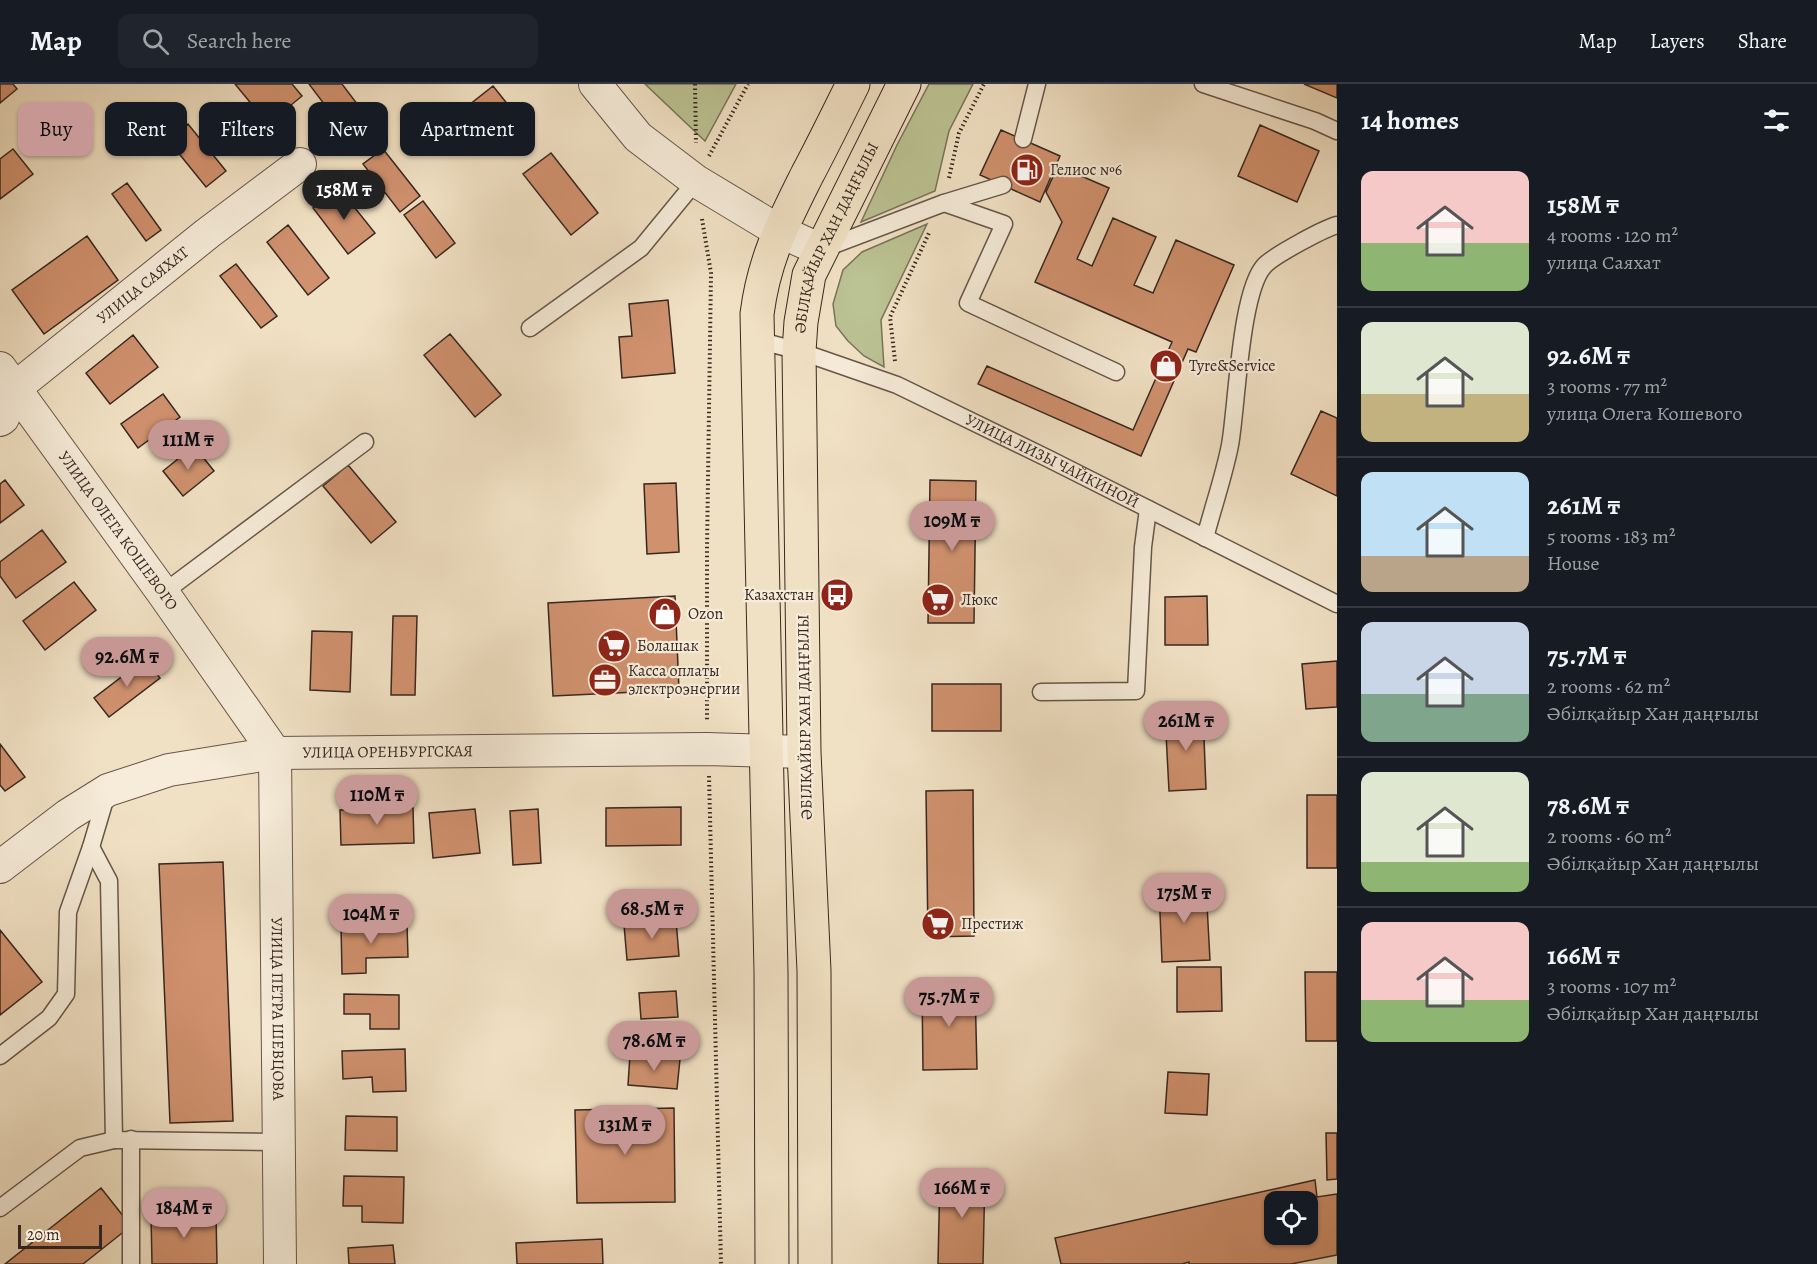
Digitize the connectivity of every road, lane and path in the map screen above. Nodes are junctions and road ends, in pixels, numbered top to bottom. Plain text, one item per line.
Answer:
1 (595, 84) edge
2 (695, 84) edge
3 (748, 84) edge
4 (853, 84) edge
5 (904, 84) edge
6 (1037, 84) edge
7 (1203, 84) edge
8 (1337, 131) edge
9 (1023, 139) dead end
10 (300, 164) dead end
11 (696, 181) junction
12 (1003, 186) dead end
13 (944, 203) junction
14 (1337, 225) edge
15 (779, 231) junction
16 (821, 250) junction
17 (530, 328) dead end
18 (757, 340) junction
19 (799, 351) junction
20 (1116, 372) dead end
21 (8, 378) edge
22 (0, 420) edge
23 (365, 442) dead end
24 (1148, 509) junction
25 (1205, 538) junction
26 (163, 592) junction
27 (1337, 604) edge
28 (1041, 692) dead end
29 (765, 750) junction
30 (804, 752) junction
31 (276, 753) junction
32 (108, 790) junction
33 (91, 847) junction
34 (0, 867) edge
35 (0, 1056) edge
36 (131, 1139) junction
37 (114, 1140) junction
38 (278, 1142) junction
39 (0, 1208) edge
40 (131, 1264) edge
41 (280, 1264) edge
42 (772, 1264) edge
43 (815, 1264) edge

1 - 11 street
2 - 11 path
3 - 11 path
4 - 15 main road
5 - 16 main road, ӘБІЛҚАЙЫР ХАН ДАҢҒЫЛЫ
6 - 9 lane
7 - 8 lane
10 - 21 street, УЛИЦА САЯХАТ
11 - 15 street
11 - 17 lane
12 - 13 lane
13 - 16 lane
13 - 20 lane
14 - 25 lane
15 - 16 street
15 - 18 main road
16 - 19 main road, ӘБІЛҚАЙЫР ХАН ДАҢҒЫЛЫ
18 - 19 lane, УЛИЦА ЛИЗЫ ЧАЙКИНОЙ
18 - 29 main road
19 - 24 lane, УЛИЦА ЛИЗЫ ЧАЙКИНОЙ
19 - 30 main road, ӘБІЛҚАЙЫР ХАН ДАҢҒЫЛЫ
21 - 22 street, УЛИЦА САЯХАТ
21 - 26 street, УЛИЦА ОЛЕГА КОШЕВОГО
23 - 26 lane
24 - 25 lane, УЛИЦА ЛИЗЫ ЧАЙКИНОЙ
24 - 28 lane
25 - 27 lane, УЛИЦА ЛИЗЫ ЧАЙКИНОЙ
26 - 31 street, УЛИЦА ОЛЕГА КОШЕВОГО
29 - 30 street, УЛИЦА ОРЕНБУРГСКАЯ
29 - 31 street, УЛИЦА ОРЕНБУРГСКАЯ
29 - 42 main road
30 - 43 main road, ӘБІЛҚАЙЫР ХАН ДАҢҒЫЛЫ
31 - 32 street, УЛИЦА ОРЕНБУРГСКАЯ
31 - 38 street, УЛИЦА ПЕТРА ШЕВЦОВА
32 - 33 lane
32 - 34 street, УЛИЦА ОРЕНБУРГСКАЯ
33 - 35 lane
33 - 37 lane
36 - 37 lane
36 - 38 lane
36 - 40 lane
37 - 39 lane
38 - 41 street, УЛИЦА ПЕТРА ШЕВЦОВА

